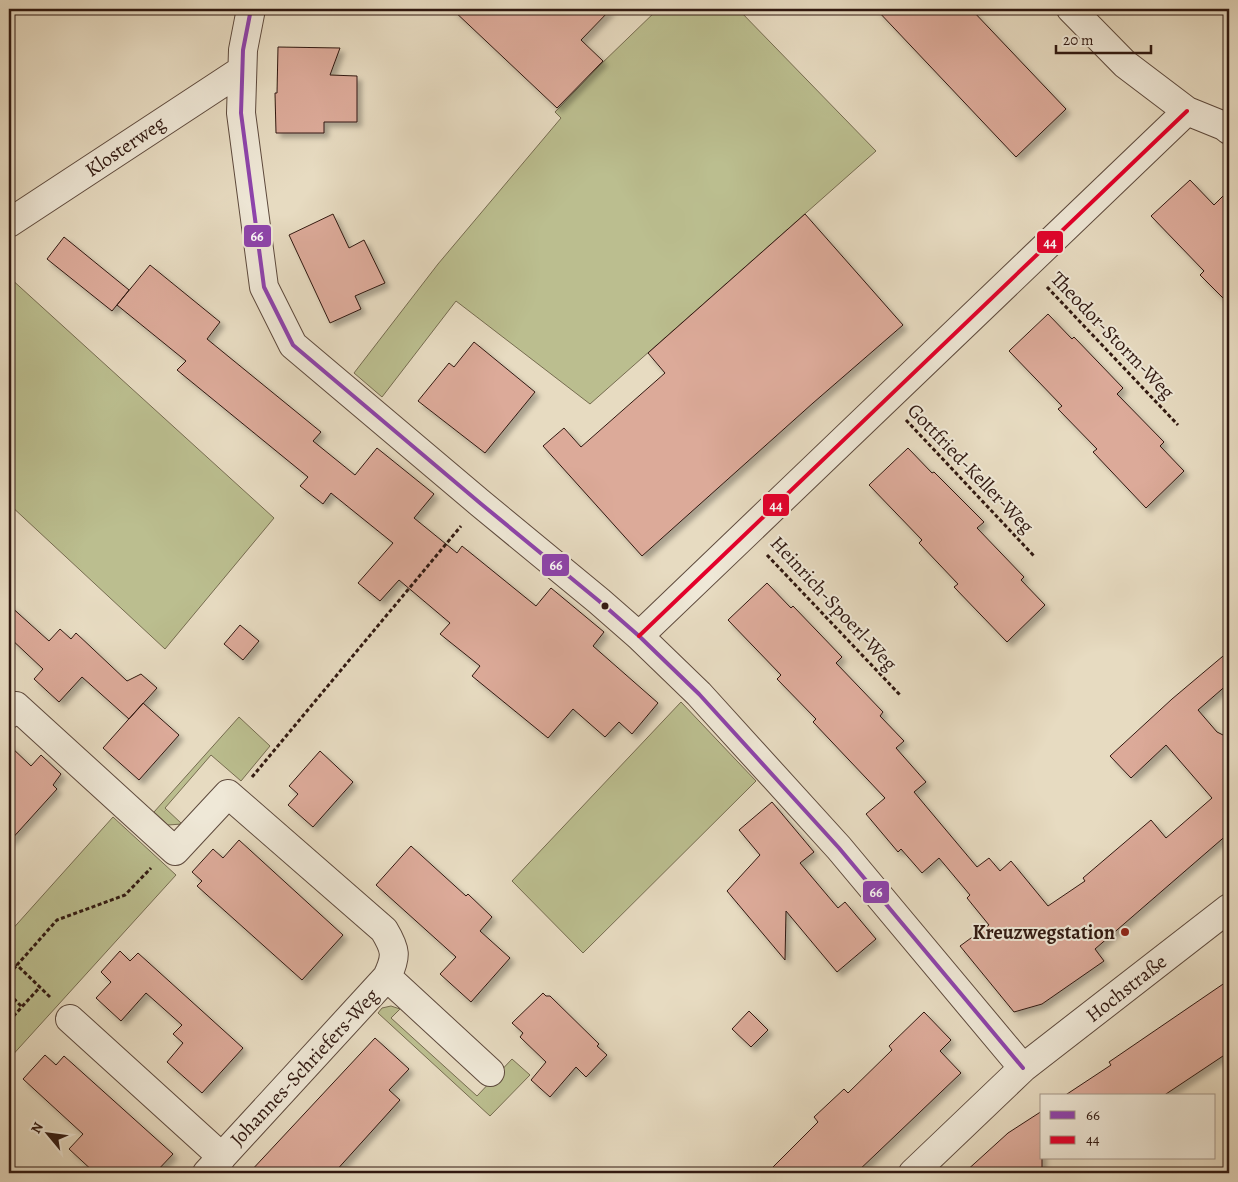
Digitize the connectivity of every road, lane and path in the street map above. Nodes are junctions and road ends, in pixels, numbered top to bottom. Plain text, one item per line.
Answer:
1 (251, 9) edge
2 (1071, 9) edge
3 (242, 70) junction
4 (1187, 111) junction
5 (1229, 130) edge
6 (9, 223) edge
7 (1026, 265) junction
8 (886, 400) junction
9 (1178, 425) dead end
10 (480, 503) junction
11 (746, 532) junction
12 (1034, 556) dead end
13 (639, 636) junction
14 (900, 695) dead end
15 (9, 714) edge
16 (234, 798) junction
17 (170, 848) junction
18 (1229, 908) edge
19 (17, 965) junction
20 (9, 974) edge
21 (387, 977) junction
22 (9, 994) edge
23 (22, 1007) junction
24 (70, 1019) dead end
25 (9, 1021) edge
26 (1023, 1068) junction
27 (490, 1072) dead end
28 (214, 1165) edge
29 (914, 1173) edge

1 - 3 street
2 - 4 street
3 - 6 street, Klosterweg
3 - 10 street
4 - 5 street
4 - 7 street
7 - 8 street
7 - 9 path, Theodor-Storm-Weg
8 - 11 street
8 - 12 path, Gottfried-Keller-Weg
10 - 13 street
10 - 16 path
11 - 13 street
11 - 14 path, Heinrich-Spoerl-Weg
13 - 26 street
15 - 17 street
16 - 17 street
16 - 21 street, Johannes-Schriefers-Weg
17 - 19 path
18 - 26 street, Hochstraße
19 - 20 path
19 - 23 path
21 - 27 street, Johannes-Schriefers-Weg
21 - 28 street, Johannes-Schriefers-Weg
22 - 23 path
23 - 25 path
24 - 28 street, Johannes-Schriefers-Weg
26 - 29 street, Hochstraße

